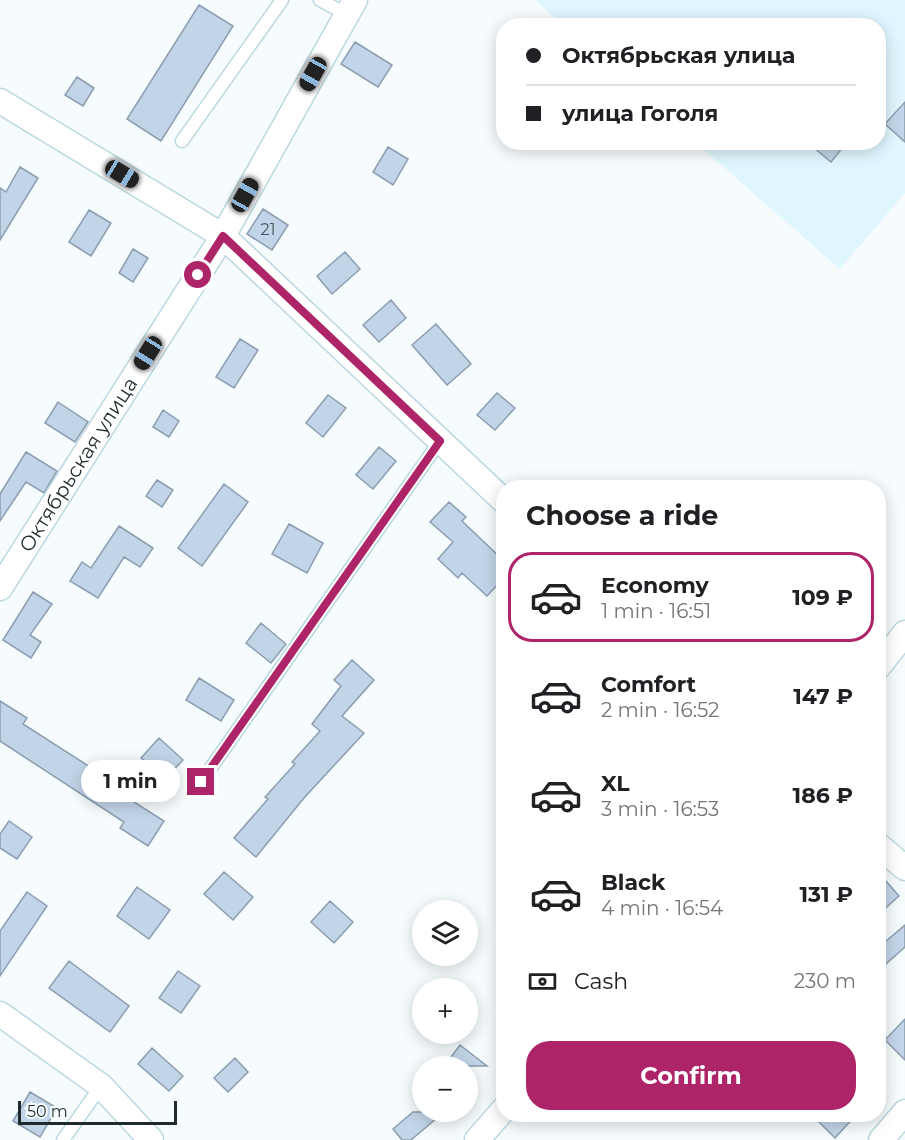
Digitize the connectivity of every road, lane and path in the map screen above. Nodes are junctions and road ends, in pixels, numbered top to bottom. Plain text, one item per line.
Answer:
1 (282, 0) edge
2 (320, 0) edge
3 (351, 7) edge
4 (0, 101) edge
5 (182, 141) dead end
6 (223, 236) junction
7 (440, 441) junction
8 (496, 494) edge
9 (0, 588) edge
10 (905, 633) edge
11 (886, 657) edge
12 (201, 782) dead end
13 (886, 852) edge
14 (905, 868) edge
15 (0, 1014) edge
16 (101, 1086) junction
17 (905, 1112) edge
18 (496, 1118) edge
19 (63, 1140) edge
20 (151, 1140) edge
21 (477, 1140) edge
22 (881, 1140) edge

1 - 5 lane
2 - 3 lane
3 - 6 street, Октябрьская улица
4 - 6 street
6 - 7 street
6 - 9 street, Октябрьская улица
7 - 8 street
7 - 12 lane
10 - 11 street
13 - 14 street
15 - 16 street
16 - 19 lane
16 - 20 street
17 - 22 street
18 - 21 street

